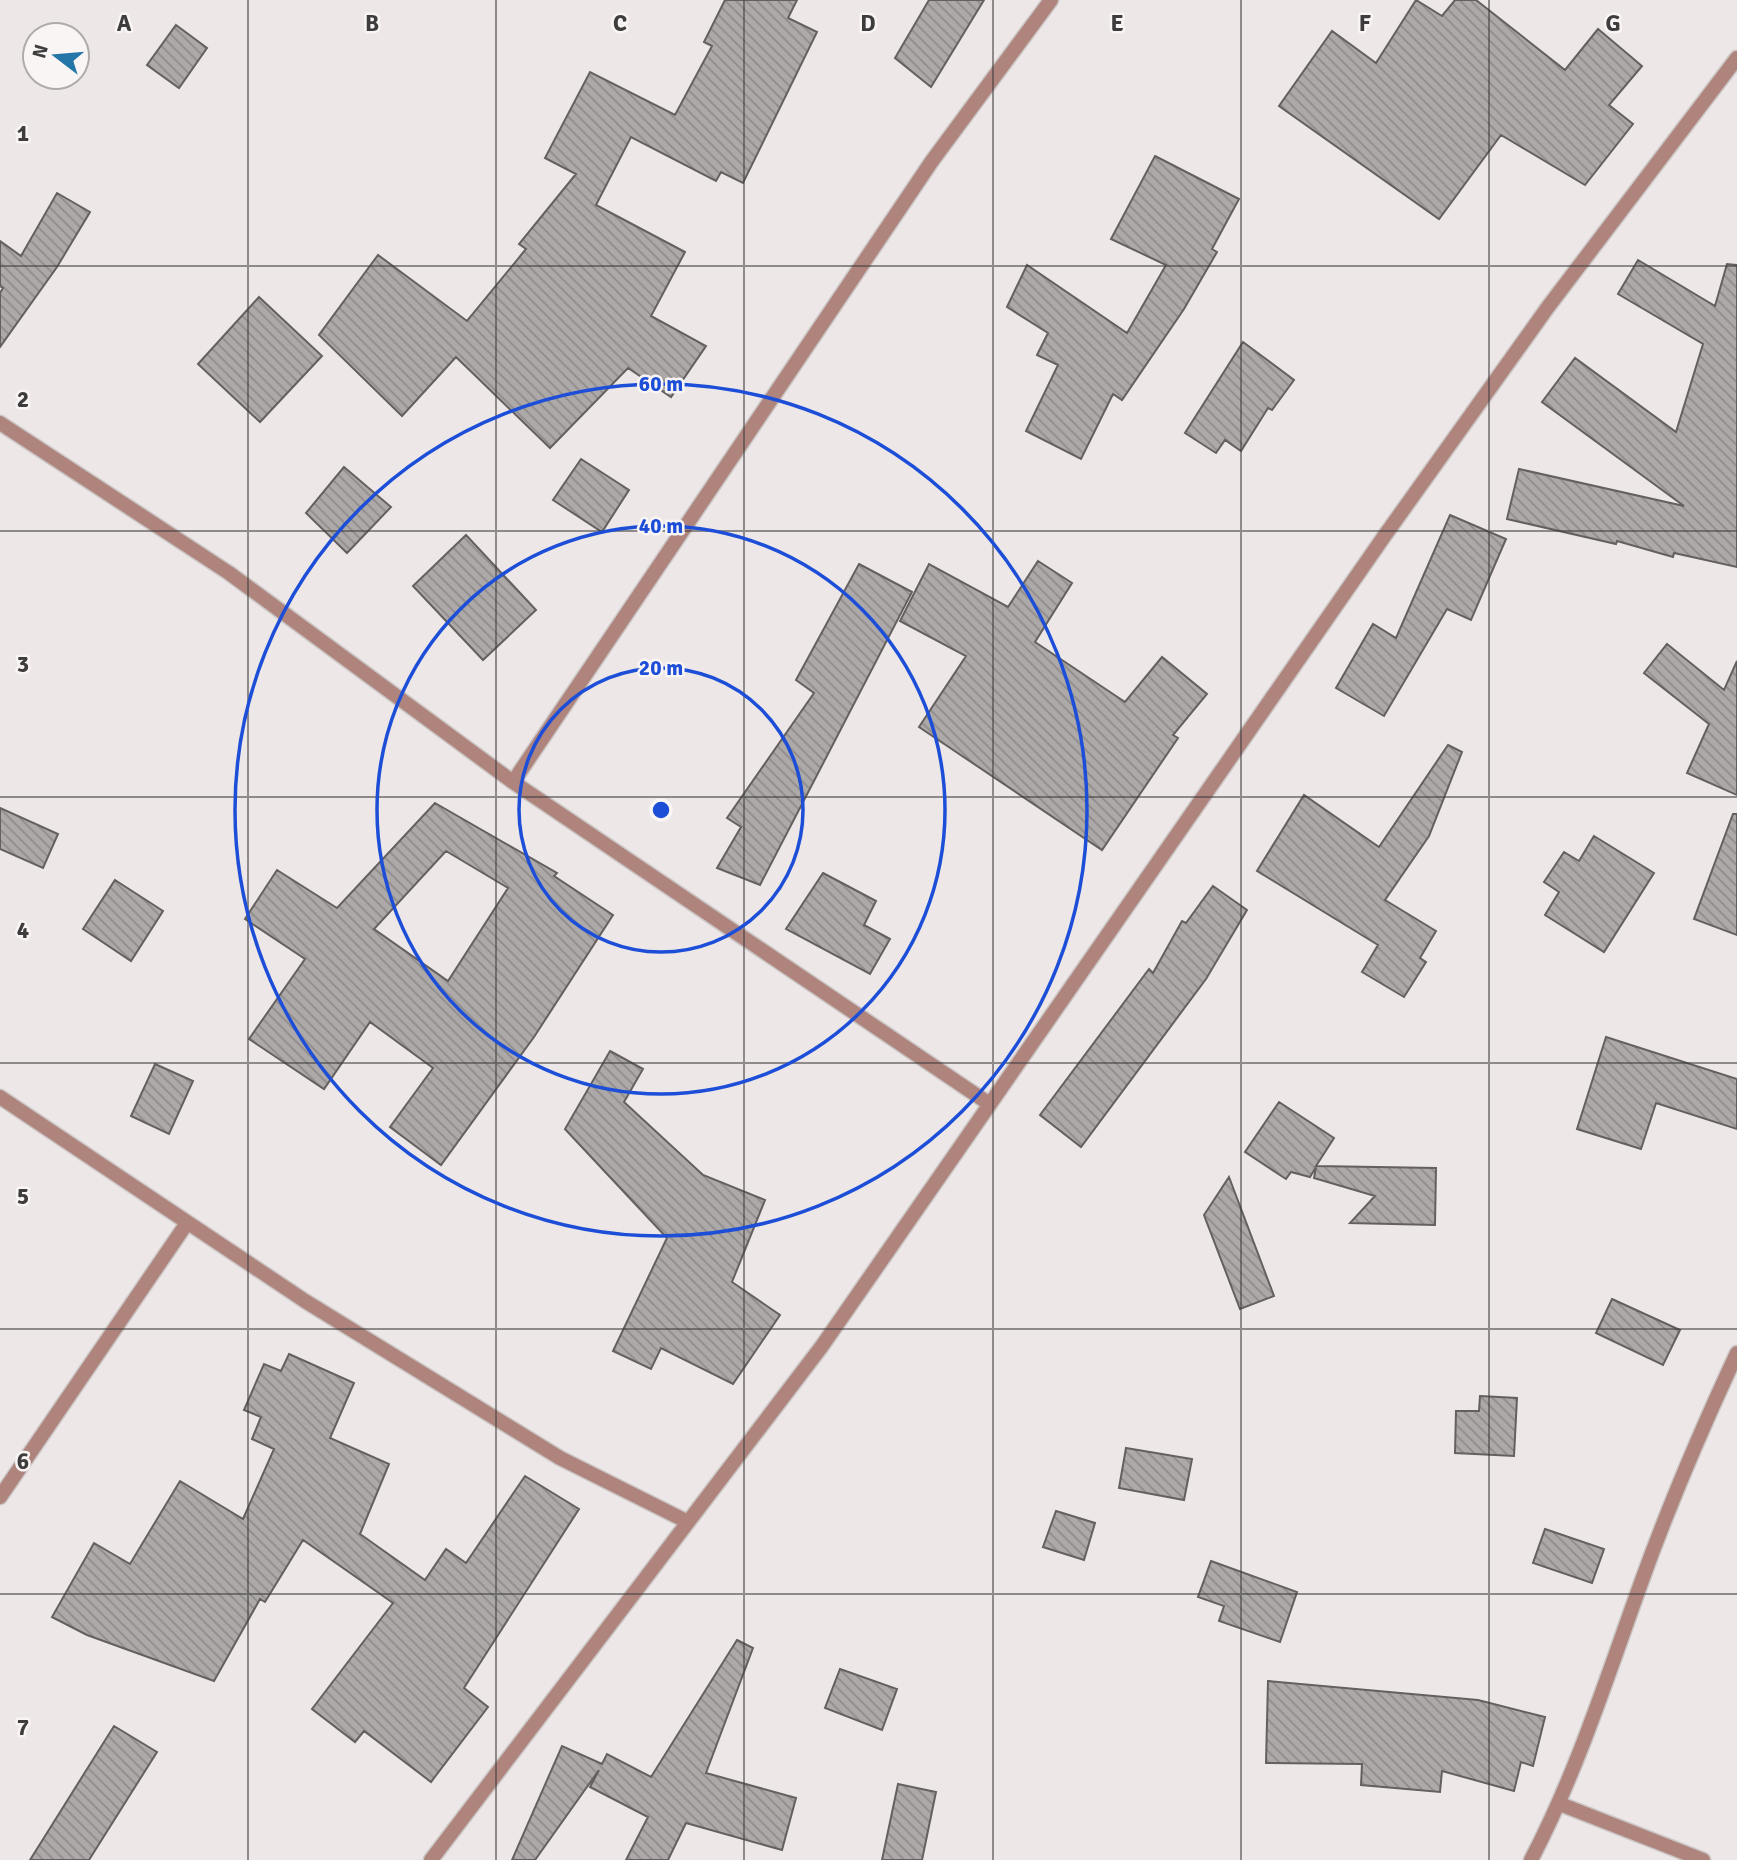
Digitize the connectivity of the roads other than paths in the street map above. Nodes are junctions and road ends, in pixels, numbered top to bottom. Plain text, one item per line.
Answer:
1 (1051, 0) edge
2 (1737, 58) edge
3 (0, 423) edge
4 (513, 782) junction
5 (0, 1097) edge
6 (988, 1103) junction
7 (187, 1223) junction
8 (1737, 1353) edge
9 (0, 1496) edge
10 (686, 1521) junction
11 (1560, 1804) junction
12 (431, 1860) edge
13 (1531, 1860) edge
14 (1703, 1860) edge

1 - 4 street
2 - 6 street
3 - 4 street
4 - 6 street
5 - 7 street
6 - 10 street
7 - 9 street
7 - 10 street
8 - 11 street
10 - 12 street
11 - 13 street
11 - 14 street

